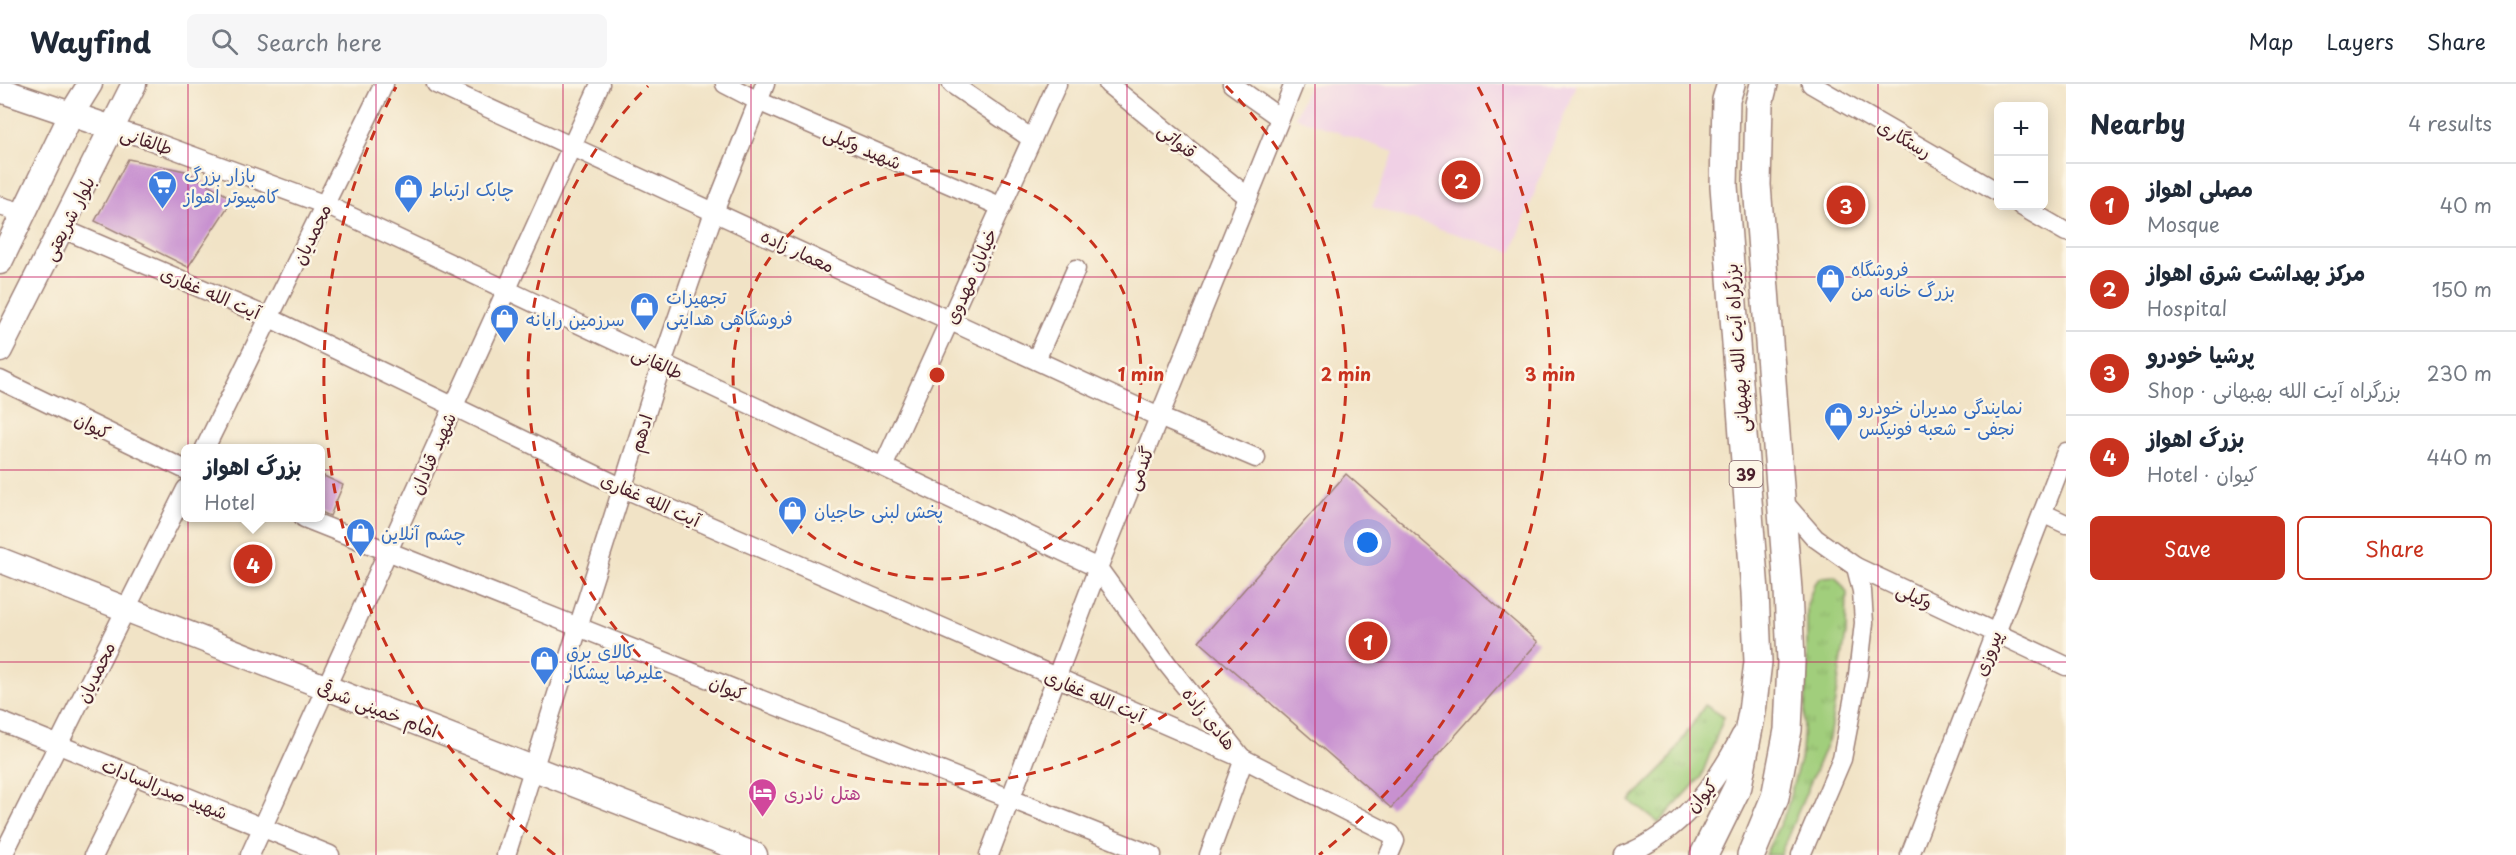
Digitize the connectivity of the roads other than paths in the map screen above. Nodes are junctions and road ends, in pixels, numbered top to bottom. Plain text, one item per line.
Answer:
1 (90, 84) edge
2 (134, 84) edge
3 (384, 84) edge
4 (435, 84) edge
5 (600, 84) edge
6 (725, 84) edge
7 (952, 84) edge
8 (1057, 84) edge
9 (1108, 84) edge
10 (1232, 84) edge
11 (1294, 84) edge
12 (1731, 84) edge
13 (1764, 84) edge
14 (1811, 84) edge
15 (0, 90) edge
16 (761, 92) edge
17 (72, 113) junction
18 (1280, 118) junction
19 (112, 128) junction
20 (1032, 140) junction
21 (572, 147) junction
22 (1757, 185) junction
23 (1724, 186) junction
24 (1994, 190) edge
25 (1248, 197) junction
26 (0, 206) edge
27 (326, 206) junction
28 (1002, 207) junction
29 (2028, 210) edge
30 (714, 212) junction
31 (24, 213) junction
32 (63, 229) junction
33 (2066, 231) edge
34 (0, 261) edge
35 (1076, 269) dead end
36 (506, 290) junction
37 (270, 318) junction
38 (950, 321) junction
39 (0, 350) edge
40 (1036, 360) junction
41 (662, 363) junction
42 (0, 380) edge
43 (454, 406) junction
44 (1159, 417) junction
45 (207, 444) edge
46 (2066, 452) edge
47 (1256, 458) dead end
48 (884, 467) junction
49 (181, 468) edge
50 (623, 488) junction
51 (181, 499) edge
52 (1781, 499) junction
53 (2042, 513) junction
54 (314, 522) edge
55 (2066, 524) edge
56 (388, 551) junction
57 (0, 560) edge
58 (1856, 567) junction
59 (1098, 568) junction
60 (126, 609) junction
61 (579, 627) junction
62 (1995, 633) junction
63 (2066, 666) edge
64 (1056, 679) junction
65 (326, 687) junction
66 (1752, 712) junction
67 (0, 722) edge
68 (59, 745) junction
69 (1244, 759) junction
70 (535, 769) junction
71 (133, 775) junction
72 (1011, 799) junction
73 (262, 827) junction
74 (1391, 846) edge
75 (3, 855) edge
76 (94, 855) edge
77 (249, 855) edge
78 (330, 855) edge
79 (506, 855) edge
80 (755, 855) edge
81 (989, 855) edge
82 (1152, 855) edge
83 (1209, 855) edge
84 (1624, 855) edge
85 (1704, 855) edge
86 (1751, 855) edge
87 (1801, 855) edge
88 (1910, 855) edge

1 - 17 main road
2 - 19 main road, بلوار شریعتی
3 - 27 street, محمدیان
4 - 21 street, معمار زاده
5 - 21 street, شهید قنادان
6 - 16 street, شهید وکیلی
7 - 20 street
8 - 20 street, خیابان مهدوی
9 - 25 street, قنواتی
10 - 18 street
11 - 18 street, گندمی
12 - 23 highway, بزرگراه آیت الله بهبهانی / 39
13 - 22 highway, بزرگراه آیت الله بهبهانی / 39
14 - 24 street, رستگاری
15 - 17 main road
16 - 28 street, شهید وکیلی
16 - 30 street, ادهم
17 - 19 main road
17 - 31 main road
18 - 25 street, گندمی
19 - 27 street, طالقانی
19 - 32 main road, بلوار شریعتی
20 - 28 street, خیابان مهدوی
21 - 30 street, معمار زاده
21 - 36 street, شهید قنادان
22 - 23 highway
22 - 52 highway, بزرگراه آیت الله بهبهانی / 39
23 - 66 highway, بزرگراه آیت الله بهبهانی / 39
25 - 44 street, گندمی
26 - 31 street
27 - 36 street, طالقانی
27 - 37 street, محمدیان
28 - 38 street, خیابان مهدوی
29 - 33 street
30 - 38 street, معمار زاده
30 - 41 street, ادهم
31 - 34 main road
32 - 37 street, آیت الله غفاری
32 - 39 main road, بلوار شریعتی
35 - 40 street
36 - 41 street, طالقانی
36 - 43 street, شهید قنادان
37 - 43 street, آیت الله غفاری
37 - 45 street, محمدیان
38 - 40 street, معمار زاده
38 - 48 street, خیابان مهدوی
40 - 44 street, معمار زاده
41 - 48 street, طالقانی
41 - 50 street, ادهم
42 - 49 street, کیوان
43 - 50 street, آیت الله غفاری
43 - 56 street, شهید قنادان
44 - 47 street, معمار زاده
44 - 59 street, گندمی
46 - 53 street, پیروزی
48 - 59 street, طالقانی
50 - 61 street, ادهم
50 - 64 street, آیت الله غفاری
51 - 60 street, محمدیان
52 - 58 street, وکیلی
52 - 86 highway, بزرگراه آیت الله بهبهانی / 39
53 - 55 street
53 - 62 street, پیروزی
54 - 56 street, کیوان
56 - 61 street, کیوان
56 - 65 street, شهید قنادان
57 - 60 main road, امام خمینی شرقی
58 - 62 street, وکیلی
58 - 87 street
59 - 64 street, گندمی
59 - 69 street, هادی زاده
60 - 65 main road, امام خمینی شرقی
60 - 68 street, محمدیان
61 - 70 street, ادهم
61 - 72 street, کیوان
62 - 63 street, وکیلی
62 - 88 street, پیروزی
64 - 69 street, آیت الله غفاری
64 - 72 street, گندمی
65 - 70 main road, امام خمینی شرقی
65 - 73 street, شهید قنادان
66 - 84 street, کیوان
66 - 85 highway, بزرگراه آیت الله بهبهانی / 39
67 - 68 street, شهید صدرالسادات
68 - 71 street, شهید صدرالسادات
68 - 75 street, محمدیان
69 - 74 street, هادی زاده
69 - 83 street
70 - 79 street, ادهم
70 - 80 main road, امام خمینی شرقی
71 - 73 street, شهید صدرالسادات
71 - 76 street
72 - 81 street, گندمی
72 - 82 street, کیوان
73 - 77 street, شهید قنادان
73 - 78 street, شهید صدرالسادات

